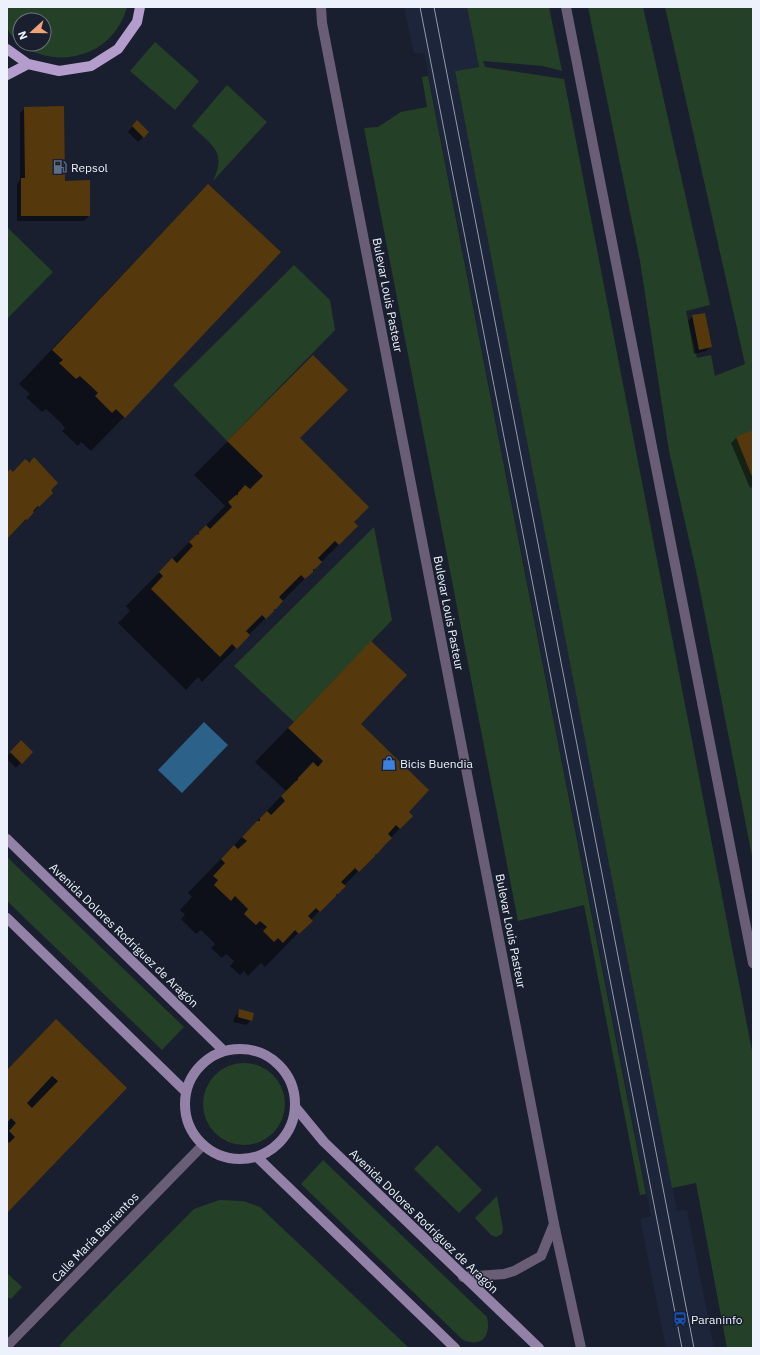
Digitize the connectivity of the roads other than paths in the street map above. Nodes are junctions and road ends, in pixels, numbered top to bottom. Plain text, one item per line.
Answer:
1 (140, 7) edge
2 (321, 7) edge
3 (566, 7) edge
4 (7, 49) edge
5 (28, 64) junction
6 (7, 75) edge
7 (7, 839) edge
8 (7, 918) edge
9 (753, 963) edge
10 (223, 1050) junction
11 (185, 1092) junction
12 (296, 1108) junction
13 (202, 1146) junction
14 (258, 1158) junction
15 (554, 1224) junction
16 (463, 1276) junction
17 (7, 1346) edge
18 (455, 1348) edge
19 (538, 1348) edge
20 (581, 1348) edge

1 - 5 main road
2 - 15 street, Bulevar Louis Pasteur
3 - 9 street
4 - 5 main road
5 - 6 main road
7 - 10 main road, Avenida Dolores Rodríguez de Aragón
8 - 11 main road
10 - 11 main road
10 - 12 main road
11 - 13 main road
12 - 14 main road
12 - 16 main road, Avenida Dolores Rodríguez de Aragón
13 - 14 main road
13 - 17 street, Calle María Barrientos
14 - 18 main road
15 - 16 street
15 - 20 street, Bulevar Louis Pasteur
16 - 19 main road, Avenida Dolores Rodríguez de Aragón

